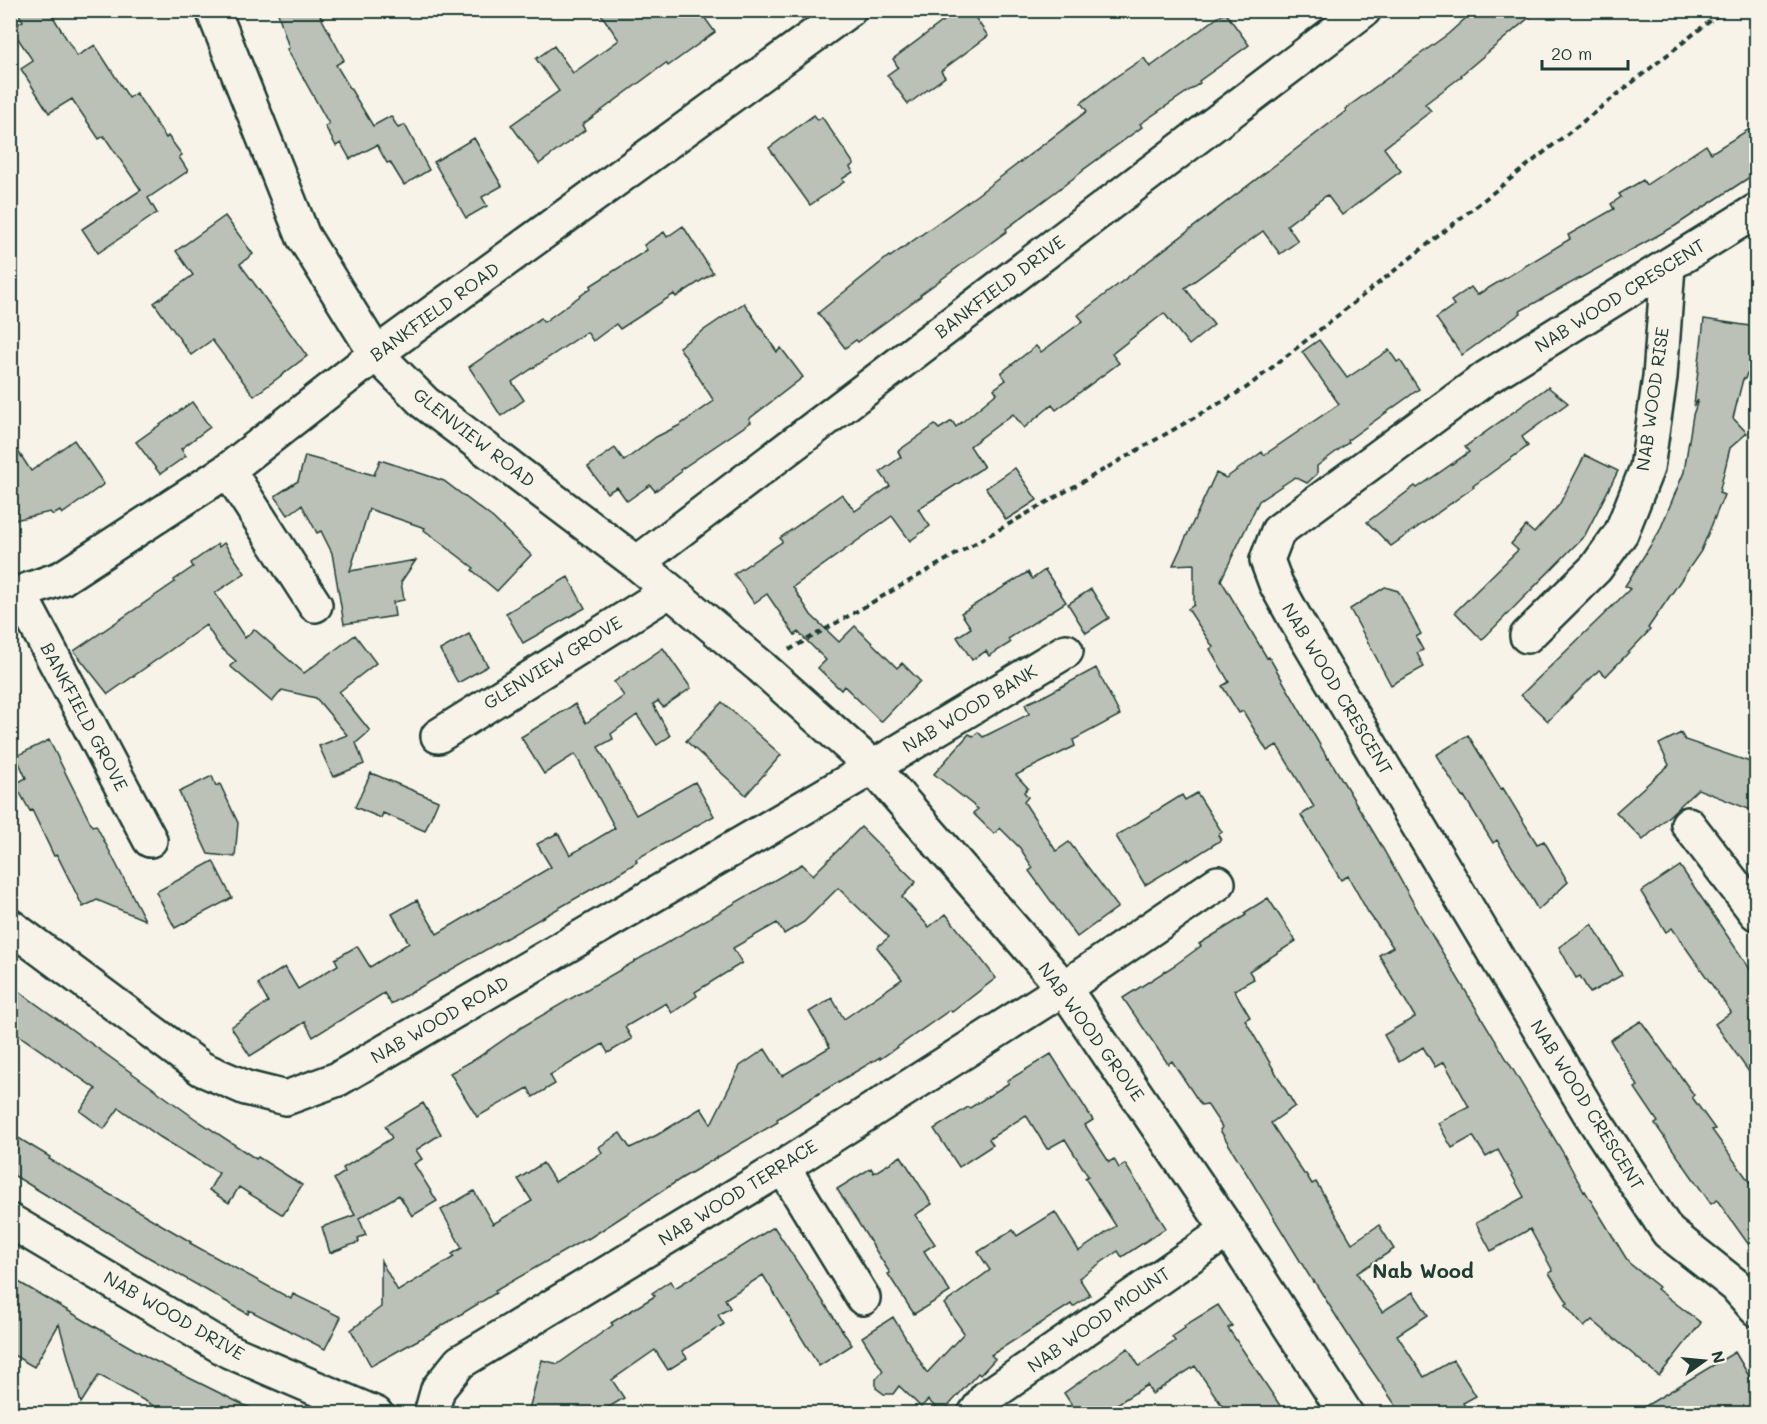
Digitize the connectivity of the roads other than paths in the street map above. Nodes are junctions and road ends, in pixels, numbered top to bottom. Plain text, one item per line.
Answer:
1 (213, 10) edge
2 (849, 10) edge
3 (1364, 10) edge
4 (1756, 211) edge
5 (1668, 266) junction
6 (376, 354) junction
7 (228, 470) junction
8 (637, 563) junction
9 (669, 591) junction
10 (15, 593) edge
11 (315, 605) dead end
12 (1527, 636) dead end
13 (1066, 651) dead end
14 (760, 666) joint
15 (438, 736) dead end
16 (873, 767) junction
17 (1688, 824) dead end
18 (150, 840) dead end
19 (1218, 883) dead end
20 (1756, 913) edge
21 (10, 926) edge
22 (1064, 988) junction
23 (783, 1167) junction
24 (10, 1221) edge
25 (1228, 1230) junction
26 (863, 1298) dead end
27 (1756, 1309) edge
28 (376, 1413) edge
29 (431, 1413) edge
30 (975, 1413) edge
31 (1346, 1413) edge

1 - 6 street, GLENVIEW ROAD
2 - 6 street, BANKFIELD ROAD
3 - 8 street, BANKFIELD DRIVE
4 - 5 street, NAB WOOD CRESCENT
5 - 12 street, NAB WOOD RISE
5 - 27 street, NAB WOOD CRESCENT
6 - 7 street, BANKFIELD ROAD
6 - 8 street, GLENVIEW ROAD
7 - 10 street, BANKFIELD ROAD
7 - 11 street
8 - 9 street, GLENVIEW ROAD
9 - 14 street, GLENVIEW ROAD
9 - 15 street, GLENVIEW GROVE
10 - 18 street, BANKFIELD GROVE
13 - 16 street, NAB WOOD BANK
14 - 16 street, NAB WOOD GROVE
16 - 21 street, NAB WOOD ROAD
16 - 22 street, NAB WOOD GROVE
17 - 20 street
19 - 22 street, NAB WOOD TERRACE
22 - 23 street, NAB WOOD TERRACE
22 - 25 street, NAB WOOD GROVE
23 - 26 street
23 - 29 street, NAB WOOD TERRACE
24 - 28 street, NAB WOOD DRIVE
25 - 30 street, NAB WOOD MOUNT
25 - 31 street, NAB WOOD GROVE

